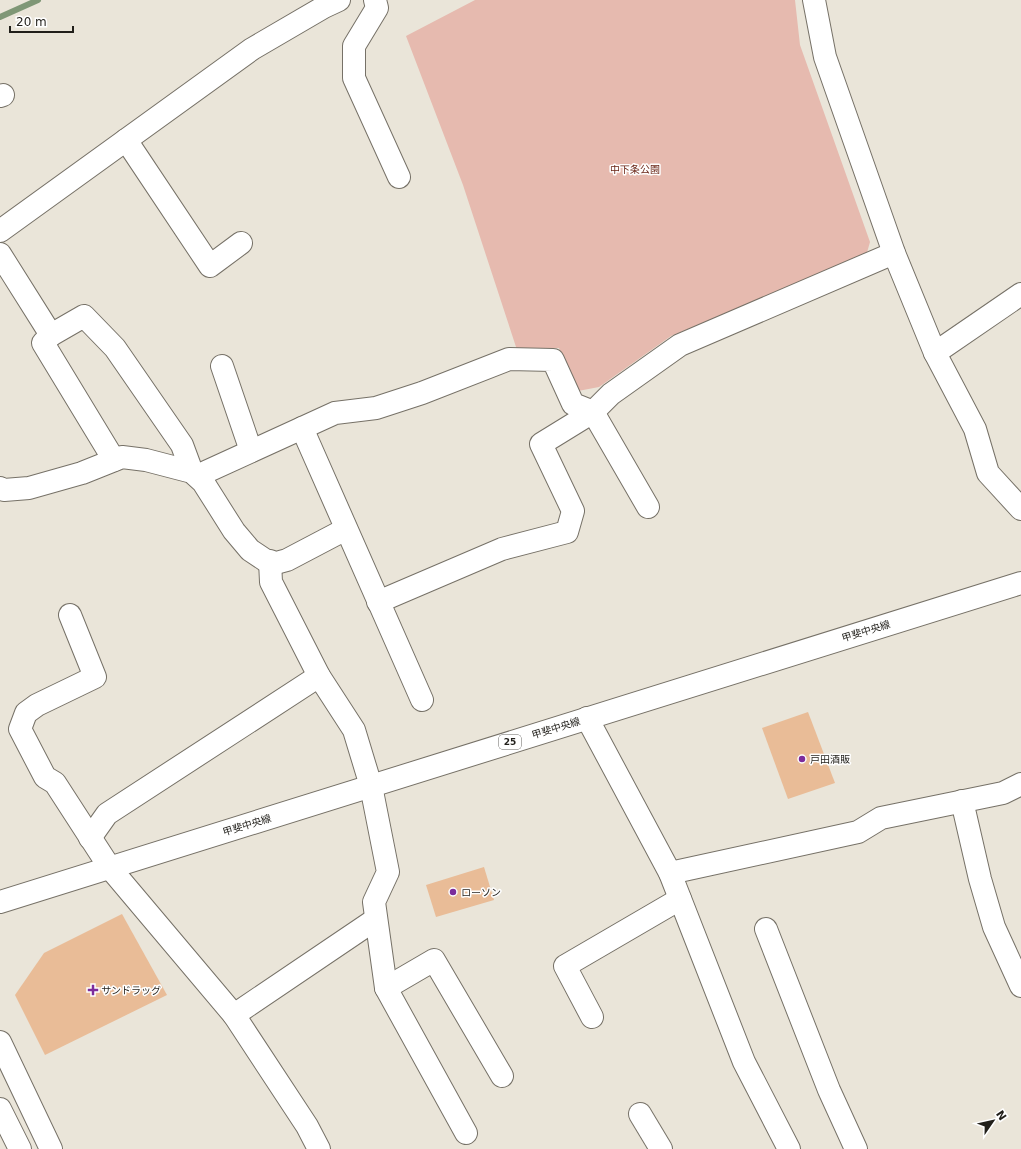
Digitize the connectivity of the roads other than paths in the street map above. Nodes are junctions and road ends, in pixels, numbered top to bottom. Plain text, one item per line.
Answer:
1 (339, 0) edge
2 (375, 0) edge
3 (814, 0) edge
4 (126, 140) junction
5 (399, 177) dead end
6 (0, 231) edge
7 (241, 243) dead end
8 (894, 253) junction
9 (0, 254) edge
10 (1021, 294) edge
11 (51, 335) junction
12 (935, 353) junction
13 (222, 366) dead end
14 (593, 412) junction
15 (302, 428) junction
16 (251, 451) junction
17 (114, 460) junction
18 (195, 474) junction
19 (0, 488) edge
20 (648, 507) dead end
21 (1021, 509) edge
22 (346, 529) junction
23 (270, 561) junction
24 (1021, 583) edge
25 (378, 602) junction
26 (70, 615) dead end
27 (319, 676) junction
28 (422, 700) dead end
29 (587, 718) junction
30 (1021, 784) edge
31 (371, 786) junction
32 (962, 801) junction
33 (90, 838) junction
34 (110, 868) junction
35 (670, 873) junction
36 (680, 899) junction
37 (0, 902) edge
38 (376, 919) junction
39 (766, 929) dead end
40 (1021, 986) edge
41 (386, 988) junction
42 (234, 1015) junction
43 (592, 1017) dead end
44 (0, 1042) edge
45 (502, 1076) dead end
46 (0, 1109) edge
47 (640, 1114) dead end
48 (466, 1133) dead end
49 (20, 1149) edge
50 (51, 1149) edge
51 (319, 1149) edge
52 (661, 1149) edge
53 (789, 1149) edge
54 (856, 1149) edge

1 - 4 street
2 - 5 street
3 - 8 street
4 - 6 street
4 - 7 street
8 - 12 street
8 - 14 street
9 - 11 street
10 - 12 street
11 - 17 street
11 - 18 street
12 - 21 street
13 - 16 street
14 - 15 street
14 - 20 street
14 - 25 street
15 - 16 street
15 - 22 street
16 - 18 street
17 - 18 street
17 - 19 street
18 - 23 street
22 - 23 street
22 - 25 street
23 - 27 street
24 - 29 street, 甲斐中央線 / 25
25 - 28 street
26 - 33 street
27 - 31 street
27 - 33 street
29 - 31 street, 甲斐中央線 / 25
29 - 35 street
30 - 32 street
31 - 34 street, 甲斐中央線 / 25
31 - 38 street
32 - 35 street
32 - 40 street
33 - 34 street
34 - 37 street, 甲斐中央線 / 25
34 - 42 street
35 - 36 street
36 - 43 street
36 - 53 street
38 - 41 street
38 - 42 street
39 - 54 street
41 - 45 street
41 - 48 street
42 - 51 street
44 - 50 street
46 - 49 street
47 - 52 street

